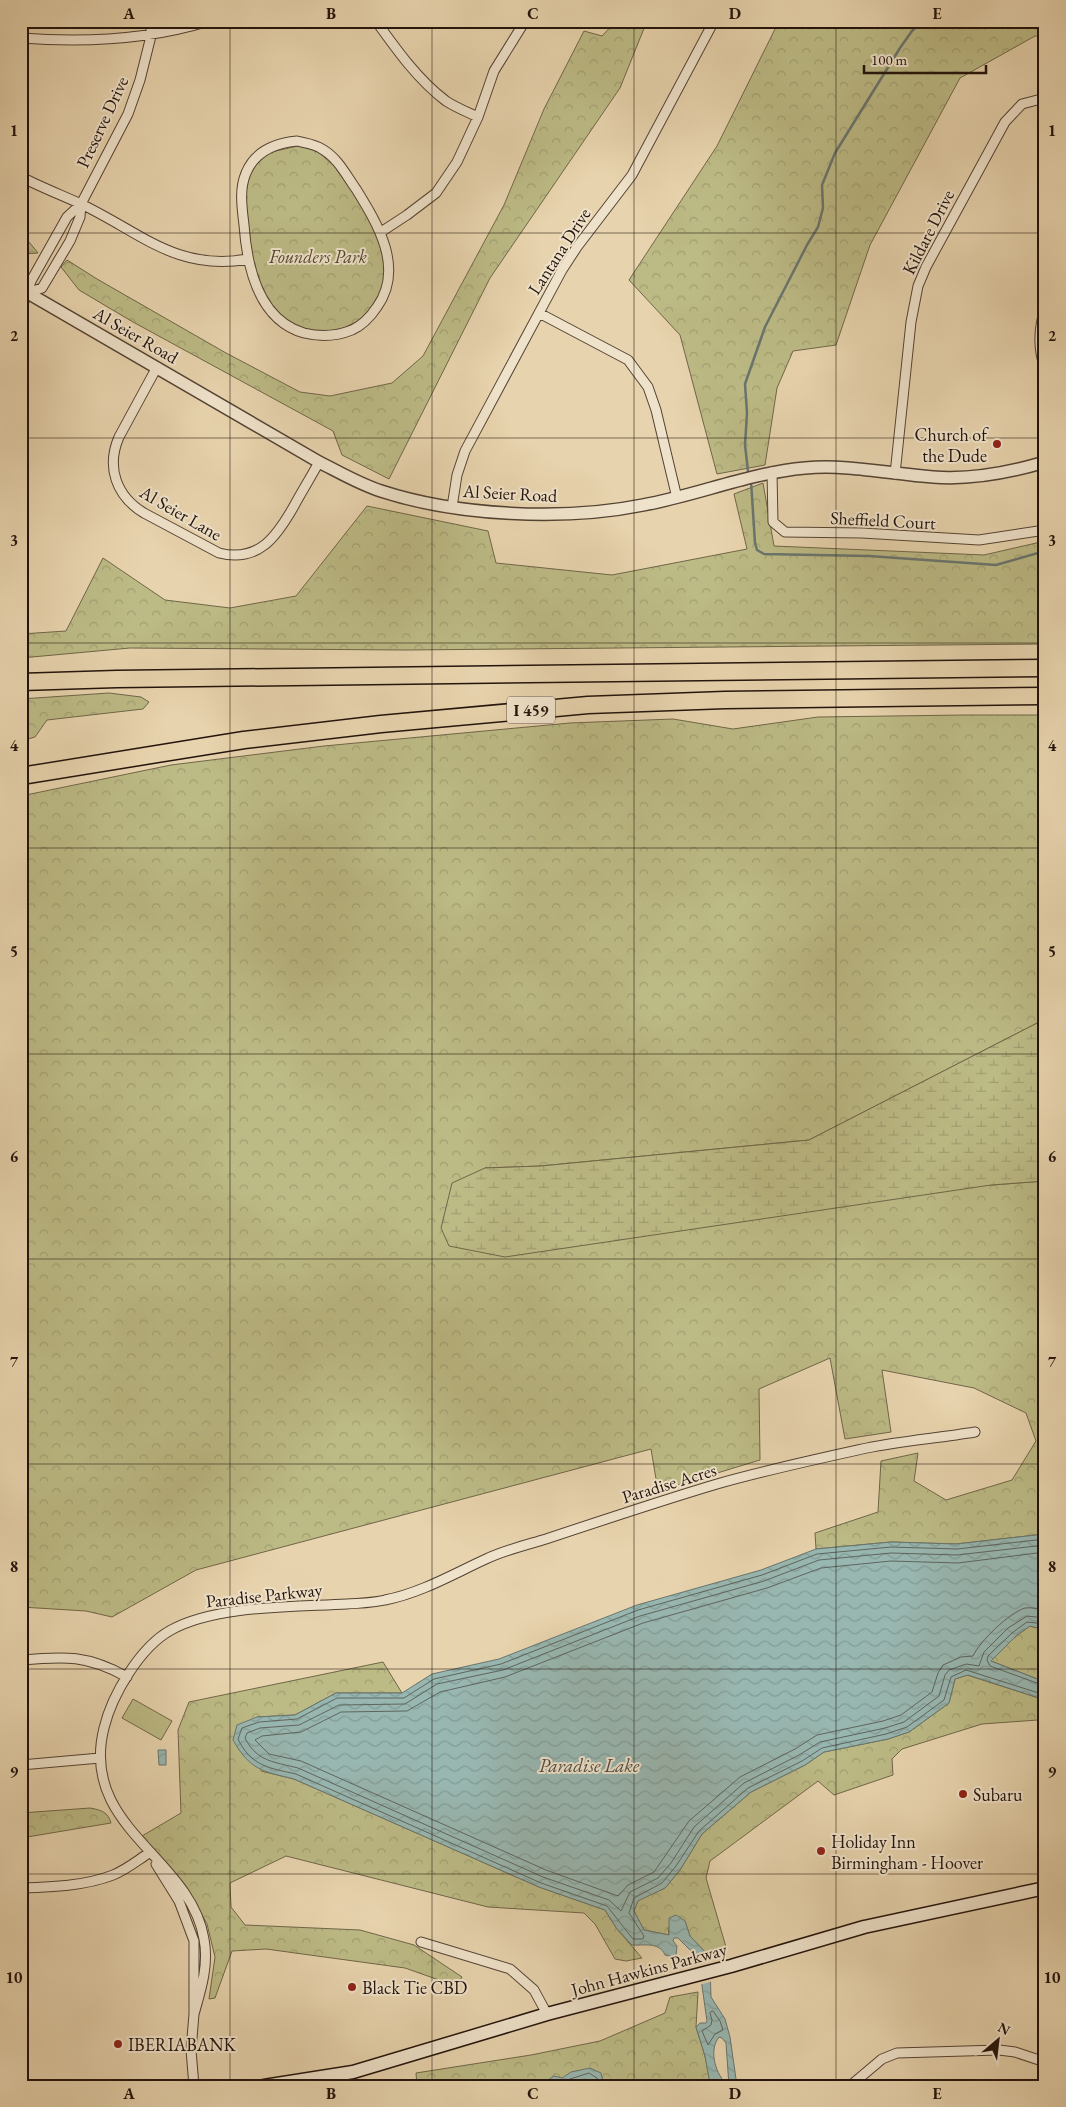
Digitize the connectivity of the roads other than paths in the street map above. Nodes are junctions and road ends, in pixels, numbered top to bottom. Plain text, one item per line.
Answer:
1 (151, 21) edge
2 (209, 21) edge
3 (376, 21) edge
4 (525, 21) edge
5 (714, 21) edge
6 (151, 36) junction
7 (21, 38) edge
8 (1045, 98) edge
9 (478, 118) junction
10 (21, 177) edge
11 (81, 204) junction
12 (380, 232) junction
13 (248, 259) junction
14 (24, 291) edge
15 (1045, 309) edge
16 (21, 310) edge
17 (539, 313) junction
18 (157, 367) junction
19 (1045, 369) edge
20 (319, 462) junction
21 (1045, 462) edge
22 (772, 472) junction
23 (895, 474) junction
24 (677, 498) junction
25 (452, 507) junction
26 (1045, 530) edge
27 (1045, 668) edge
28 (21, 682) edge
29 (1045, 696) edge
30 (21, 776) edge
31 (975, 1432) dead end
32 (384, 1601) joint
33 (21, 1660) edge
34 (128, 1677) junction
35 (100, 1758) junction
36 (21, 1765) edge
37 (149, 1853) junction
38 (21, 1888) edge
39 (1045, 1888) edge
40 (421, 1942) dead end
41 (547, 2014) junction
42 (1045, 2062) edge
43 (194, 2086) edge
44 (264, 2086) edge
45 (850, 2086) edge

1 - 6 street, Preserve Drive
2 - 6 street
3 - 9 street
4 - 9 street
5 - 17 street, Lantana Drive
6 - 7 street
6 - 11 street, Preserve Drive
8 - 23 street, Kildare Drive
9 - 12 street
10 - 11 street
11 - 13 street
11 - 14 street, Preserve Drive
11 - 14 street, Preserve Drive
12 - 13 street
12 - 13 street
14 - 16 street
14 - 18 street, Al Seier Road
15 - 19 street
17 - 24 street
17 - 25 street, Lantana Drive
18 - 20 street, Al Seier Road
18 - 20 street, Al Seier Lane
20 - 25 street, Al Seier Road
21 - 23 street, Al Seier Road
22 - 23 street, Al Seier Road
22 - 24 street, Al Seier Road
22 - 26 street, Sheffield Court
24 - 25 street, Al Seier Road
27 - 28 highway, I 459
29 - 30 highway, I 459
31 - 32 street, Paradise Acres
32 - 34 street, Paradise Parkway
33 - 34 street
34 - 35 street, Paradise Parkway
35 - 36 street
35 - 37 street, Paradise Parkway
37 - 38 street
37 - 43 street, Paradise Parkway
39 - 41 main road, John Hawkins Parkway
40 - 41 street
41 - 44 main road, John Hawkins Parkway
42 - 45 street

